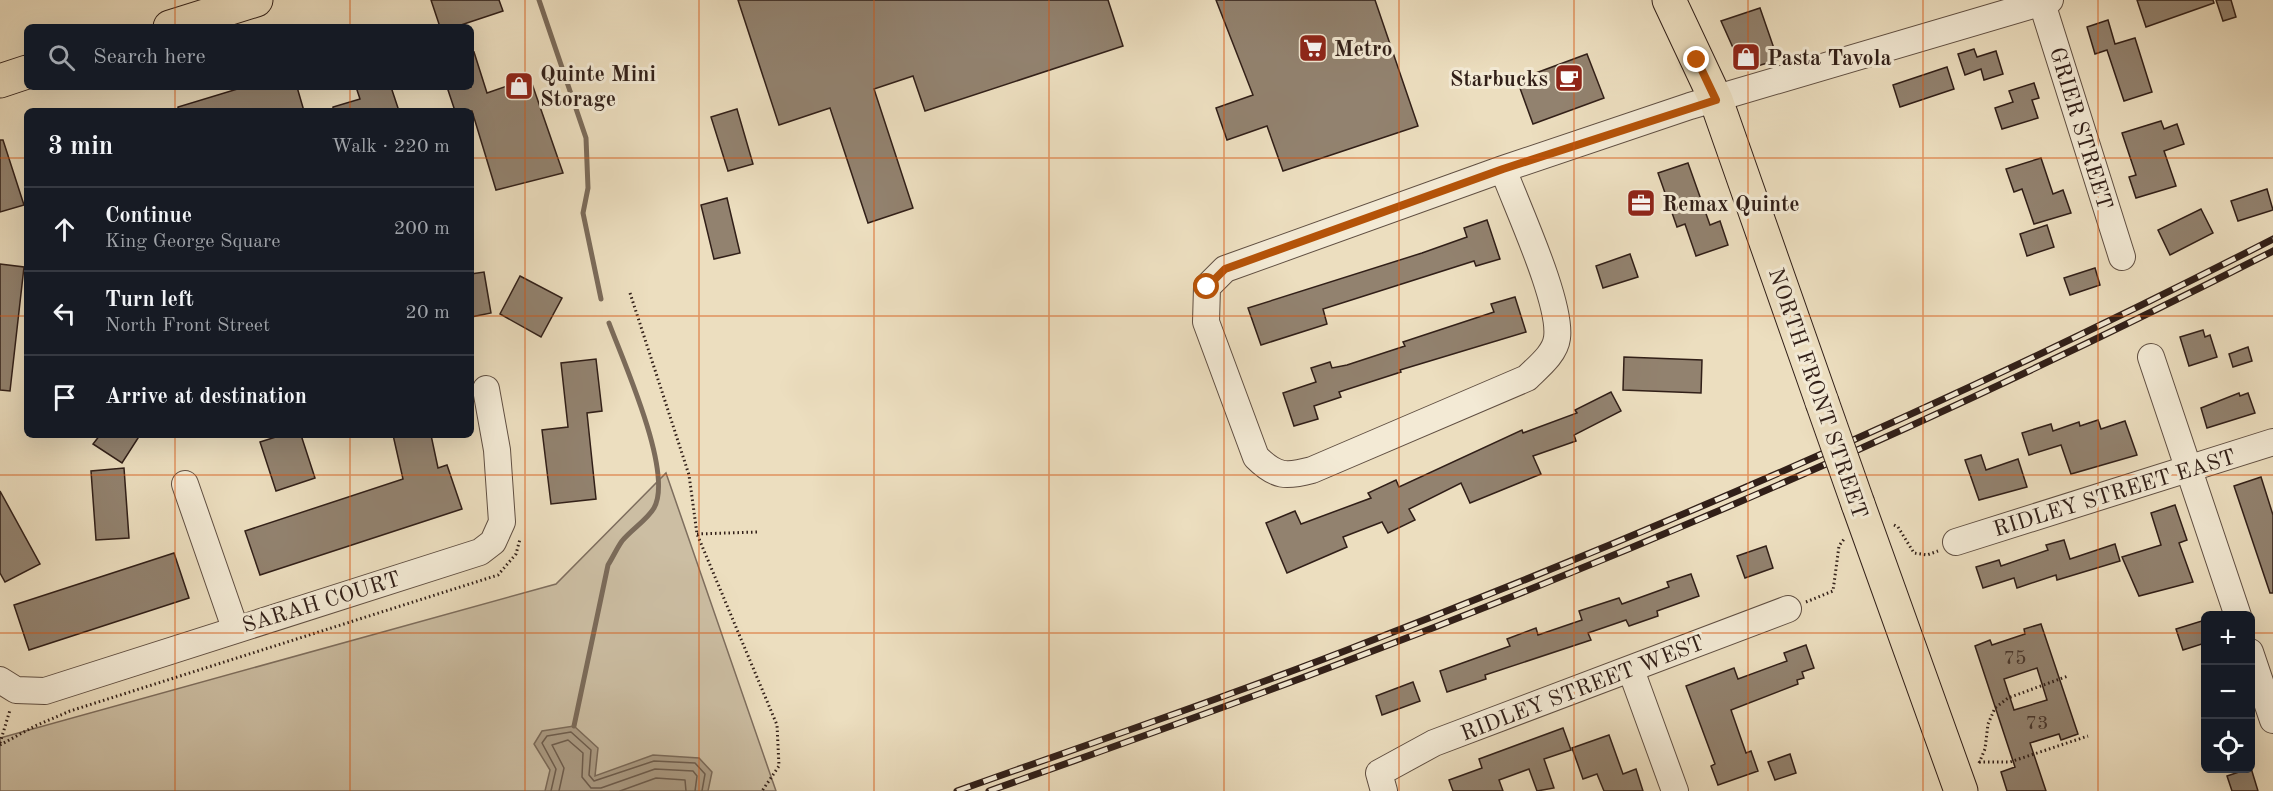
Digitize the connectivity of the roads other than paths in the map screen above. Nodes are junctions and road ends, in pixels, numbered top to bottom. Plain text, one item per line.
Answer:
1 (256, 0) edge
2 (1669, 0) edge
3 (2044, 1) edge
4 (180, 24) edge
5 (24, 73) edge
6 (0, 81) edge
7 (1716, 100) junction
8 (1503, 169) junction
9 (2122, 257) dead end
10 (2151, 357) dead end
11 (486, 389) dead end
12 (2273, 442) edge
13 (2190, 470) junction
14 (185, 484) dead end
15 (1956, 542) road end
16 (1788, 609) road end
17 (2237, 611) edge
18 (235, 628) junction
19 (2254, 665) edge
20 (1631, 670) junction
21 (0, 680) edge
22 (2273, 720) edge
23 (1382, 782) edge
24 (1967, 782) edge
25 (1675, 791) edge

1 - 4 main road
2 - 7 main road, NORTH FRONT STREET
3 - 7 street
3 - 9 street, GRIER STREET
5 - 6 main road
7 - 8 street
7 - 24 main road, NORTH FRONT STREET, bridge
8 - 8 street
10 - 13 street
11 - 18 street, SARAH COURT
12 - 13 street, RIDLEY STREET EAST
13 - 15 street, RIDLEY STREET EAST
13 - 17 street
14 - 18 street
16 - 20 street, RIDLEY STREET WEST
18 - 21 street, SARAH COURT
19 - 22 street
20 - 23 street, RIDLEY STREET WEST
20 - 25 street

